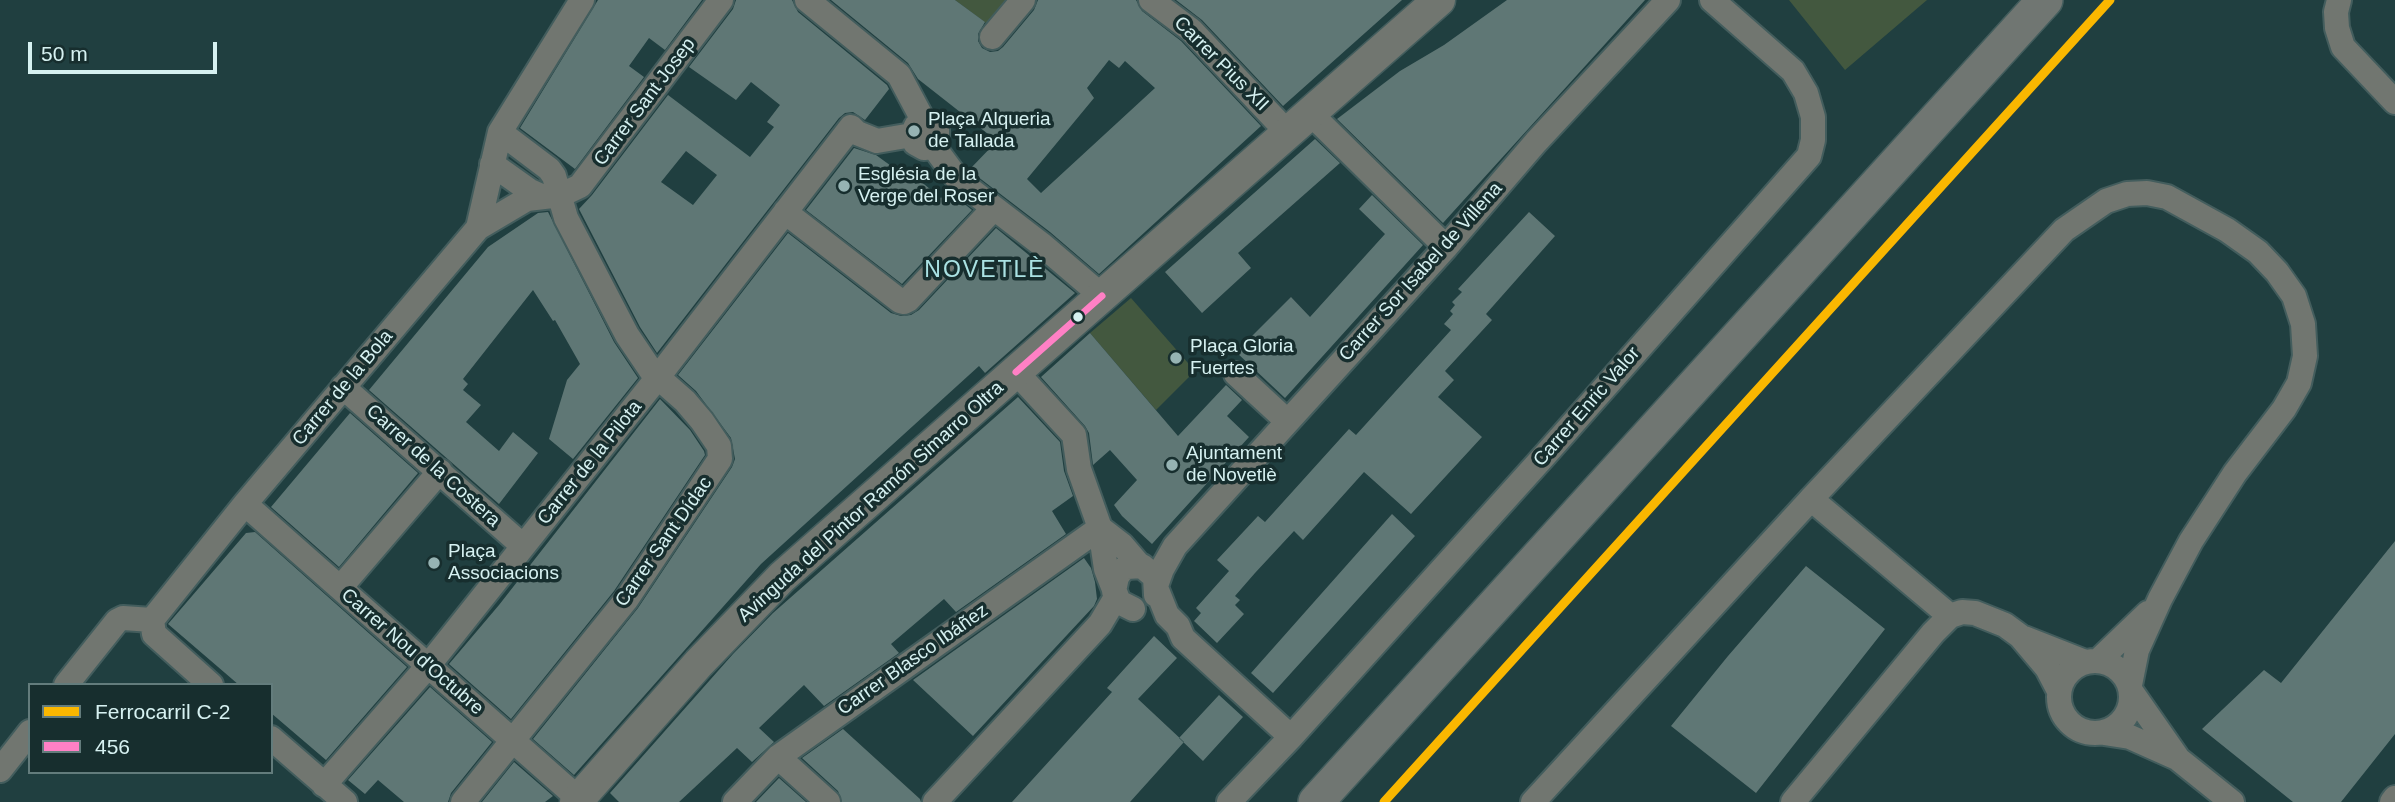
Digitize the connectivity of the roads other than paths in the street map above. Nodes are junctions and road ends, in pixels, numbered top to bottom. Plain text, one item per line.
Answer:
1 (582, 0) edge
2 (721, 0) edge
3 (807, 0) edge
4 (1023, 0) edge
5 (1150, 0) edge
6 (1439, 0) edge
7 (1668, 0) edge
8 (1712, 0) edge
9 (2045, 0) edge
10 (2339, 0) edge
11 (992, 37) dead end
12 (2395, 102) edge
13 (1299, 123) junction
14 (500, 132) junction
15 (923, 134) junction
16 (492, 164) junction
17 (551, 196) junction
18 (994, 208) junction
19 (785, 212) junction
20 (478, 228) junction
21 (1446, 247) junction
22 (1102, 296) junction
23 (1016, 372) junction
24 (1236, 374) dead end
25 (658, 377) junction
26 (343, 387) junction
27 (1287, 421) junction
28 (440, 471) junction
29 (1811, 499) junction
30 (245, 504) junction
31 (1100, 528) junction
32 (523, 546) junction
33 (1149, 576) junction
34 (340, 588) junction
35 (2160, 599) junction
36 (1126, 602) junction
37 (1950, 616) junction
38 (152, 620) junction
39 (2020, 636) junction
40 (1183, 638) junction
41 (2091, 662) junction
42 (428, 666) junction
43 (68, 683) edge
44 (209, 683) edge
45 (2131, 688) junction
46 (2059, 691) junction
47 (2104, 733) junction
48 (28, 735) edge
49 (1292, 737) junction
50 (273, 740) edge
51 (514, 740) junction
52 (778, 757) junction
53 (2177, 758) junction
54 (0, 770) edge
55 (324, 785) junction
56 (578, 801) edge
57 (345, 802) edge
58 (463, 802) edge
59 (735, 802) edge
60 (828, 802) edge
61 (935, 802) edge
62 (1229, 802) edge
63 (1316, 802) edge
64 (1534, 802) edge
65 (1793, 802) edge
66 (2232, 802) edge

1 - 14 street
2 - 17 street, Carrer Sant Josep
3 - 15 street
4 - 11 street
5 - 13 street, Carrer Pius XII
6 - 13 street, Avinguda del Pintor Ramón Simarro Oltra
7 - 21 street, Carrer Sor Isabel de Villena
8 - 49 street, Carrer Enric Valor
9 - 63 main road
10 - 12 street
13 - 21 street, Carrer Pius XII
13 - 22 street, Avinguda del Pintor Ramón Simarro Oltra
14 - 16 street
14 - 17 street, Carrer Sant Dídac
15 - 18 street
15 - 19 street, Carrer de la Pilota
16 - 17 street
16 - 20 street
17 - 20 street, Carrer de la Bola
17 - 25 street, Carrer Sant Dídac
18 - 19 street
18 - 22 street
19 - 25 street, Carrer de la Pilota
20 - 26 street, Carrer de la Bola
21 - 27 street, Carrer Sor Isabel de Villena
22 - 23 street, Avinguda del Pintor Ramón Simarro Oltra
23 - 31 street
23 - 56 street, Avinguda del Pintor Ramón Simarro Oltra
24 - 27 street
25 - 32 street, Carrer de la Pilota
25 - 51 street, Carrer Sant Dídac
26 - 28 street, Carrer de la Costera
26 - 30 street, Carrer de la Bola
27 - 33 street, Carrer Sor Isabel de Villena
28 - 32 street, Carrer de la Costera
28 - 34 street
29 - 35 street
29 - 37 street
29 - 64 street
30 - 34 street, Carrer Nou d'Octubre
30 - 38 street, Carrer de la Bola
31 - 33 street
31 - 36 street
31 - 52 street, Carrer Blasco Ibáñez
32 - 42 street, Carrer de la Pilota
33 - 36 street
33 - 36 street
33 - 40 street
34 - 42 street, Carrer Nou d'Octubre
35 - 41 street
35 - 45 street
36 - 40 street
36 - 61 street
37 - 39 street
37 - 65 street
38 - 43 street
38 - 44 street
39 - 41 street
39 - 46 street
40 - 49 street
41 - 45 street
41 - 46 street
42 - 51 street, Carrer Nou d'Octubre
42 - 55 street, Carrer de la Pilota
45 - 47 street
45 - 53 street
46 - 47 street
47 - 53 street
48 - 54 street
49 - 62 street, Carrer Enric Valor
50 - 55 street
51 - 56 street, Carrer Nou d'Octubre
51 - 58 street, Carrer Sant Dídac
52 - 59 street, Carrer Blasco Ibáñez
52 - 60 street
53 - 66 street
55 - 57 street

